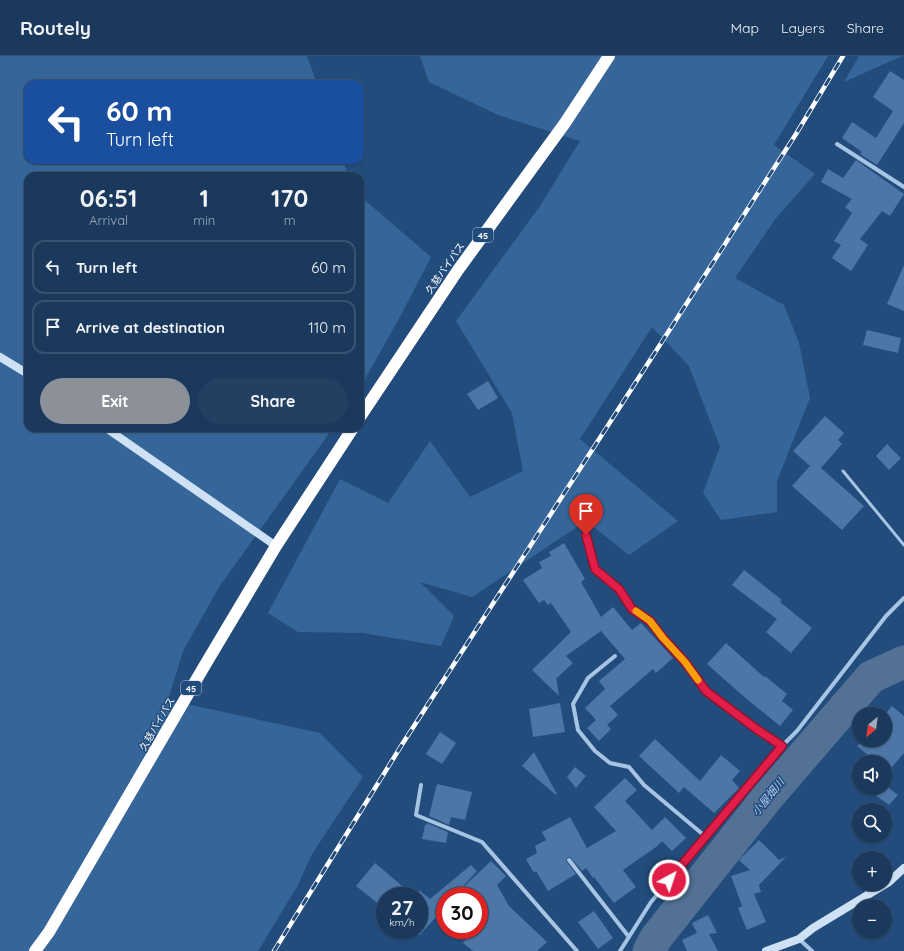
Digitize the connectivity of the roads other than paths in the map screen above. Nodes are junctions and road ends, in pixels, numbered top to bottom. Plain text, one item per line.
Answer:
1 (609, 56) edge
2 (838, 144) dead end
3 (904, 187) edge
4 (0, 357) edge
5 (24, 372) edge
6 (364, 411) edge
7 (112, 432) edge
8 (350, 432) edge
9 (843, 471) dead end
10 (586, 535) dead end
11 (276, 546) junction
12 (904, 546) edge
13 (904, 598) edge
14 (615, 656) dead end
15 (782, 746) junction
16 (421, 785) dead end
17 (706, 837) junction
18 (569, 860) dead end
19 (904, 868) edge
20 (629, 937) junction
21 (799, 939) junction
22 (35, 951) edge
23 (577, 951) edge
24 (620, 951) edge
25 (766, 951) edge
26 (812, 951) edge

1 - 6 highway, 久慈バイパス / 45
2 - 3 street
4 - 5 street
7 - 11 street
8 - 11 highway, 久慈バイパス / 45
9 - 12 lane
10 - 15 street
11 - 22 highway, 久慈バイパス / 45
13 - 15 street
14 - 17 street
15 - 17 street
16 - 23 street
17 - 20 street
18 - 20 street
19 - 21 street
20 - 24 street
21 - 25 street
21 - 26 street

